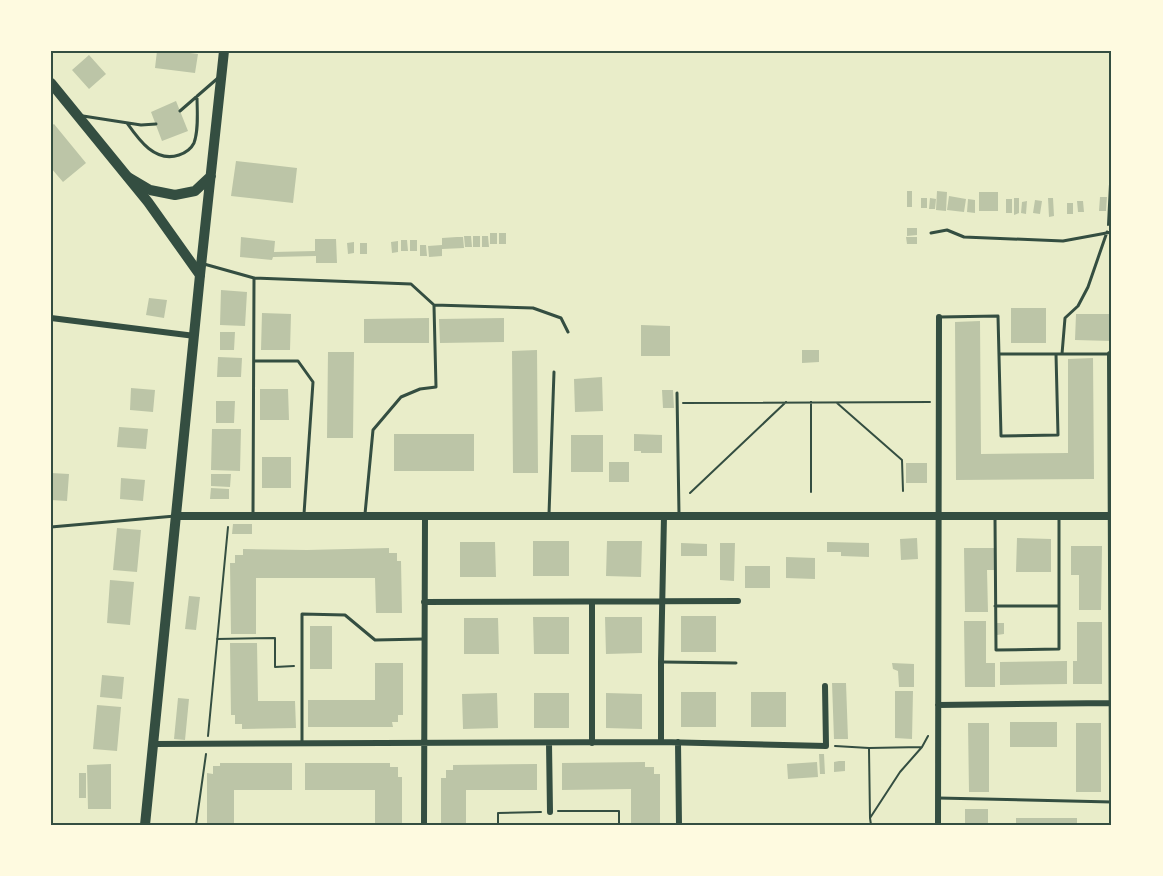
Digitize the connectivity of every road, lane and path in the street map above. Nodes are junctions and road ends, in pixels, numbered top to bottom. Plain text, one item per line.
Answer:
1 (224, 51) edge
2 (222, 75) junction
3 (51, 83) edge
4 (197, 96) junction
5 (180, 111) dead end
6 (77, 115) junction
7 (127, 123) junction
8 (156, 124) dead end
9 (125, 175) junction
10 (211, 176) junction
11 (1112, 177) edge
12 (1110, 232) edge
13 (931, 233) dead end
14 (201, 263) junction
15 (200, 275) junction
16 (254, 278) junction
17 (434, 305) junction
18 (939, 317) joint
19 (51, 318) edge
20 (568, 332) dead end
21 (195, 336) junction
22 (999, 354) junction
23 (1056, 354) junction
24 (1062, 354) junction
25 (1111, 354) edge
26 (253, 361) junction
27 (554, 372) dead end
28 (677, 393) dead end
29 (786, 402) junction
30 (811, 402) junction
31 (836, 402) junction
32 (939, 402) junction
33 (678, 403) junction
34 (903, 490) dead end
35 (811, 492) dead end
36 (690, 493) dead end
37 (176, 516) junction
38 (229, 516) junction
39 (253, 516) junction
40 (304, 516) junction
41 (365, 516) junction
42 (425, 516) junction
43 (549, 516) junction
44 (664, 516) junction
45 (679, 516) junction
46 (939, 516) junction
47 (995, 516) junction
48 (1059, 516) junction
49 (1111, 516) edge
50 (51, 527) edge
51 (663, 601) junction
52 (738, 601) dead end
53 (424, 602) junction
54 (592, 602) junction
55 (996, 606) junction
56 (1059, 606) junction
57 (217, 639) junction
58 (424, 639) junction
59 (661, 662) junction
60 (736, 663) dead end
61 (302, 666) junction
62 (825, 686) dead end
63 (1112, 703) edge
64 (938, 705) junction
65 (930, 732) dead end
66 (662, 742) junction
67 (678, 742) junction
68 (208, 743) junction
69 (549, 743) junction
70 (592, 743) junction
71 (154, 744) junction
72 (302, 744) junction
73 (424, 744) junction
74 (826, 746) junction
75 (922, 747) junction
76 (869, 748) junction
77 (1112, 776) edge
78 (938, 798) junction
79 (1112, 802) edge
80 (550, 812) junction
81 (870, 818) junction
82 (145, 825) edge
83 (196, 825) edge
84 (424, 825) edge
85 (498, 825) edge
86 (620, 825) edge
87 (679, 825) edge
88 (871, 825) edge
89 (938, 825) edge

1 - 2 main road
2 - 4 lane
2 - 10 main road
3 - 6 main road
4 - 5 lane
4 - 7 lane
6 - 7 lane
6 - 9 main road
7 - 8 lane
9 - 10 main road
9 - 15 main road
10 - 14 main road
11 - 12 path
12 - 13 lane
12 - 24 lane
14 - 15 main road
14 - 16 lane
15 - 21 main road
16 - 17 lane
16 - 26 lane
17 - 20 lane
17 - 41 lane
18 - 22 lane
18 - 32 street
19 - 21 street
21 - 37 main road
22 - 23 lane
22 - 23 lane
23 - 24 lane
24 - 25 lane
25 - 49 street
26 - 39 lane
26 - 40 lane
27 - 43 lane
28 - 33 lane
29 - 30 path
29 - 33 path
29 - 36 path
30 - 31 path
30 - 35 path
31 - 32 path
31 - 34 path
32 - 46 street
33 - 45 lane
37 - 38 street
37 - 50 lane
37 - 71 main road
38 - 39 street
38 - 57 path
39 - 40 street
40 - 41 street
41 - 42 street
42 - 43 street
42 - 53 street
43 - 44 street
44 - 45 street
44 - 51 street
45 - 46 street
46 - 47 street
46 - 64 street
47 - 48 street
47 - 55 lane
48 - 49 street
48 - 56 lane
49 - 63 street
51 - 52 street
51 - 54 street
51 - 59 street
53 - 54 street
53 - 58 street
54 - 70 street
55 - 56 lane
55 - 56 lane
57 - 61 path
57 - 68 path
58 - 61 lane
58 - 73 street
59 - 60 lane
59 - 66 street
61 - 72 lane
62 - 74 street
63 - 64 street
63 - 77 street
64 - 78 street
65 - 75 path
66 - 67 street
66 - 70 street
67 - 74 street
67 - 87 street
68 - 71 street
68 - 72 street
68 - 83 path
69 - 70 street
69 - 73 street
69 - 80 street
71 - 82 main road
72 - 73 street
73 - 84 street
74 - 76 path
75 - 76 path
75 - 81 path
76 - 81 path
78 - 79 lane
78 - 89 street
80 - 85 path
80 - 86 path
81 - 88 path

